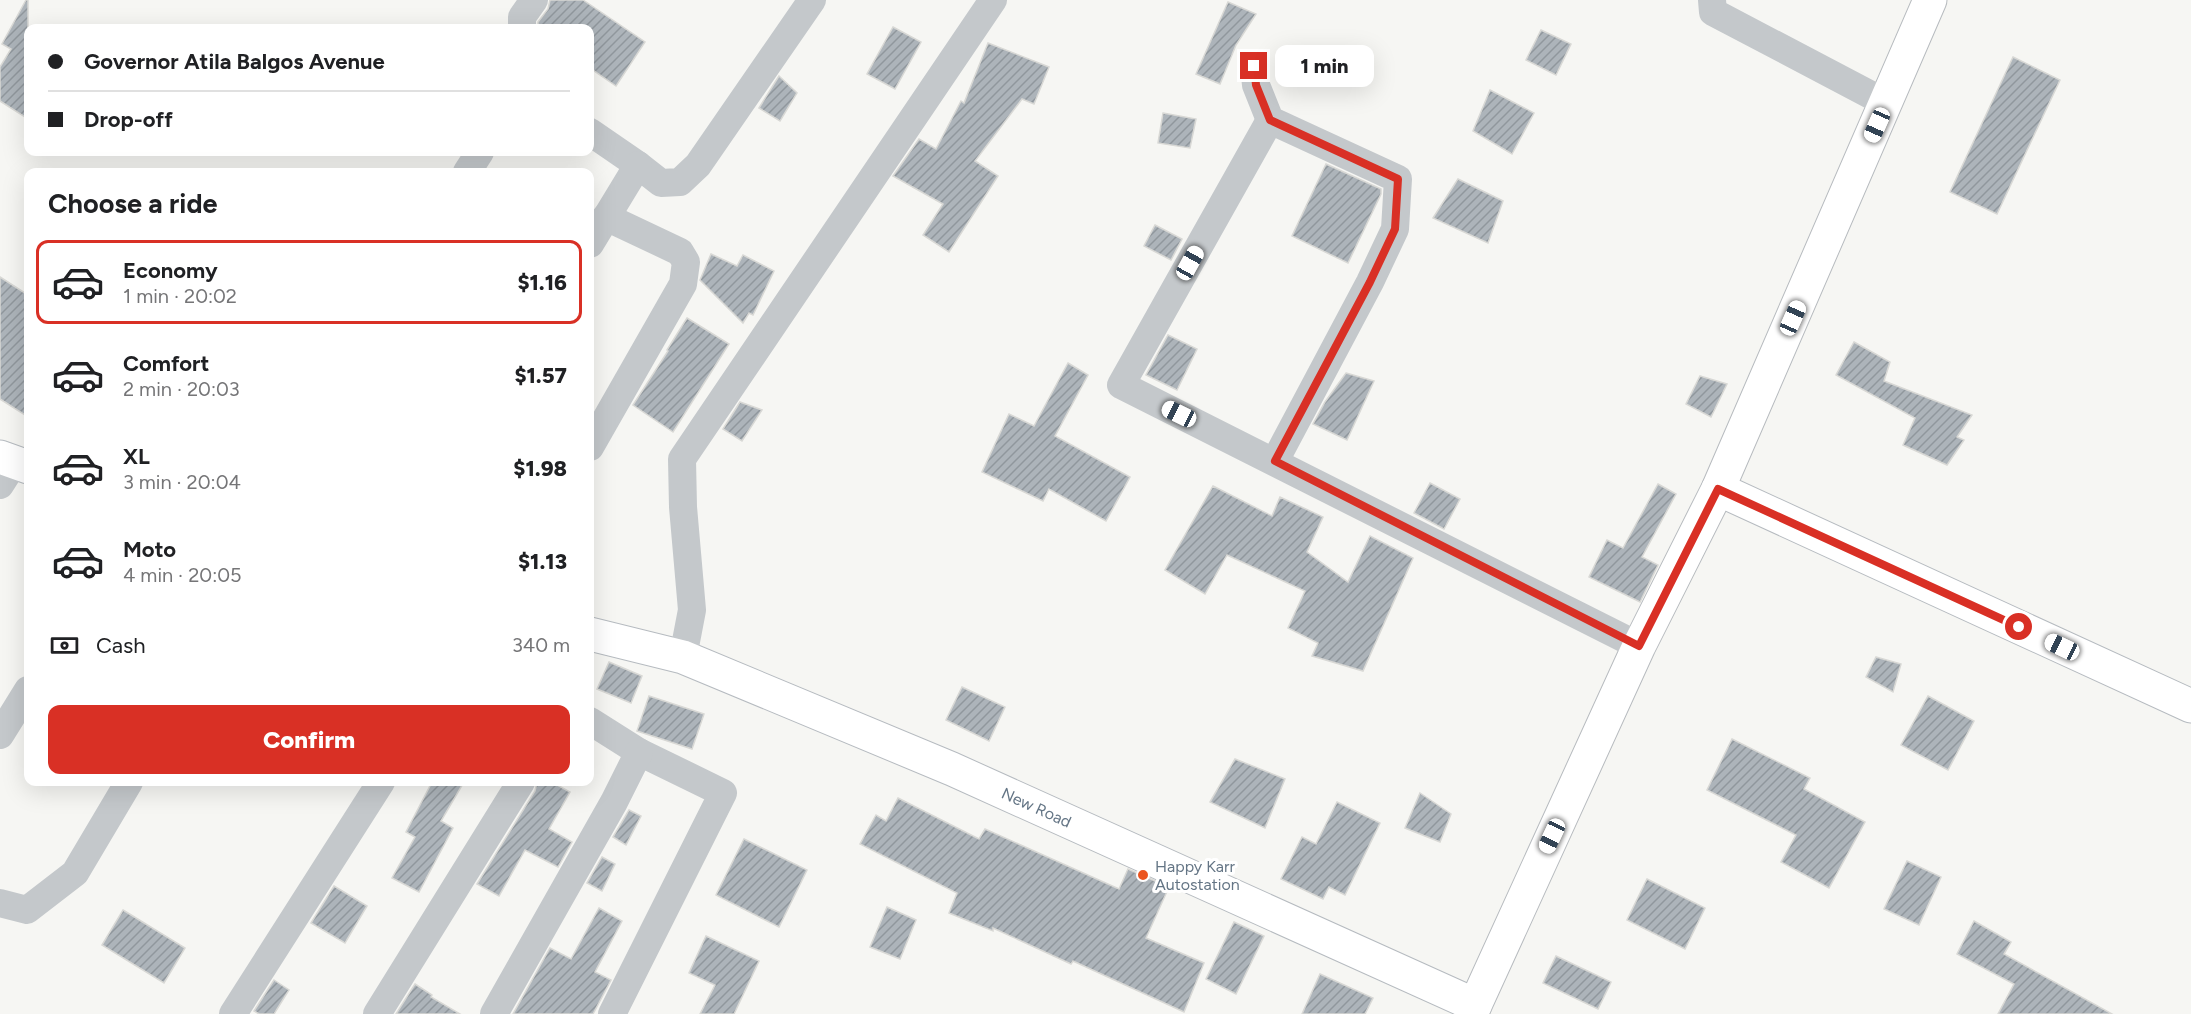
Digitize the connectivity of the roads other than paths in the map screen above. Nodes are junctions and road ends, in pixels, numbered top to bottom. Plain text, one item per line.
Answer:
1 (534, 0) edge
2 (812, 0) edge
3 (993, 0) edge
4 (1712, 0) edge
5 (1930, 0) edge
6 (522, 24) edge
7 (1254, 66) dead end
8 (1886, 103) junction
9 (1270, 120) junction
10 (594, 135) edge
11 (638, 165) junction
12 (606, 217) junction
13 (594, 237) edge
14 (594, 440) edge
15 (1275, 461) junction
16 (1718, 489) junction
17 (594, 641) edge
18 (1639, 646) junction
19 (683, 657) junction
20 (24, 696) edge
21 (2191, 706) edge
22 (594, 724) edge
23 (0, 735) edge
24 (639, 752) junction
25 (127, 786) edge
26 (378, 786) edge
27 (519, 786) edge
28 (0, 903) edge
29 (1480, 1011) edge
30 (233, 1014) edge
31 (377, 1014) edge
32 (494, 1014) edge
33 (612, 1014) edge

1 - 6 street
2 - 11 street
3 - 19 street
4 - 8 street
5 - 8 main road
7 - 9 street
8 - 16 main road
9 - 15 street
9 - 15 street
10 - 11 street
11 - 12 street
12 - 13 street
12 - 14 street
15 - 18 street
16 - 18 main road
16 - 21 main road
17 - 19 main road, New Road
18 - 29 main road
19 - 29 main road, New Road
20 - 23 street
22 - 24 street
24 - 32 street
24 - 33 street
25 - 28 street
26 - 30 street
27 - 31 street

